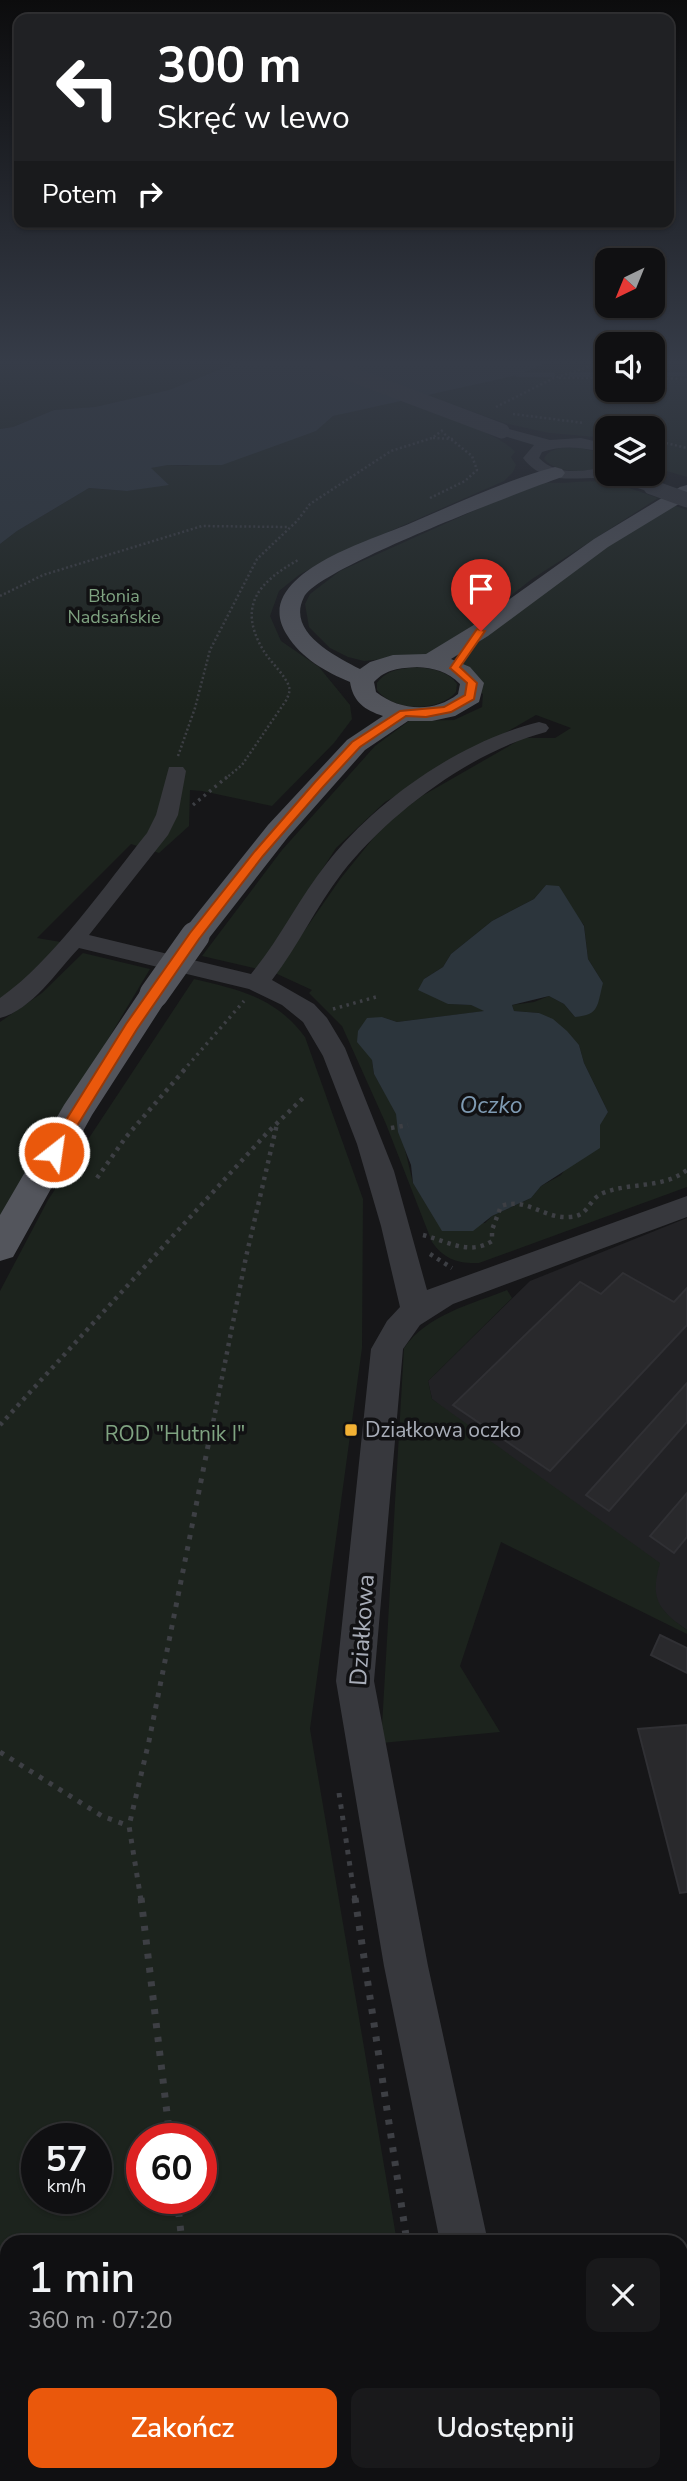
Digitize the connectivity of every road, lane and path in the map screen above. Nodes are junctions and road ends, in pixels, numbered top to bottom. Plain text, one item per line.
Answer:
1 (350, 478) edge
2 (469, 478) edge
3 (522, 478) edge
4 (651, 486) edge
5 (687, 491) edge
6 (430, 498) dead end
7 (687, 500) edge
8 (289, 527) junction
9 (299, 559) dead end
10 (0, 596) edge
11 (481, 631) junction
12 (430, 662) junction
13 (455, 668) junction
14 (370, 673) junction
15 (379, 706) junction
16 (404, 713) junction
17 (539, 728) dead end
18 (356, 745) junction
19 (176, 771) joint
20 (167, 815) junction
21 (195, 936) joint
22 (74, 940) junction
23 (257, 983) junction
24 (154, 994) joint
25 (376, 997) dead end
26 (0, 1010) edge
27 (311, 1017) junction
28 (303, 1098) dead end
29 (276, 1124) junction
30 (408, 1125) dead end
31 (380, 1130) dead end
32 (687, 1170) edge
33 (97, 1178) dead end
34 (687, 1206) edge
35 (422, 1235) dead end
36 (0, 1247) edge
37 (416, 1310) junction
38 (0, 1425) edge
39 (0, 1752) edge
40 (129, 1826) junction
41 (168, 2123) edge
42 (179, 2214) edge
43 (181, 2235) edge
44 (463, 2235) edge

1 - 8 path
2 - 6 path
3 - 14 main road
4 - 7 street, bridge
5 - 11 main road
8 - 10 path
8 - 19 path
9 - 20 path
11 - 12 main road
11 - 13 main road
12 - 13 main road
12 - 14 main road
13 - 16 main road
14 - 15 main road
15 - 16 main road
15 - 18 main road
16 - 18 main road
17 - 23 street
18 - 21 main road
19 - 20 street
20 - 22 street
21 - 24 main road, bridge
22 - 23 street
22 - 26 street
23 - 27 street
23 - 33 path
24 - 36 main road
25 - 27 path
27 - 37 street
28 - 29 path
29 - 38 path
29 - 40 path
30 - 31 path
32 - 35 path
34 - 37 street, Działkowa
37 - 44 street, Działkowa
39 - 40 path
40 - 41 path
42 - 43 path

